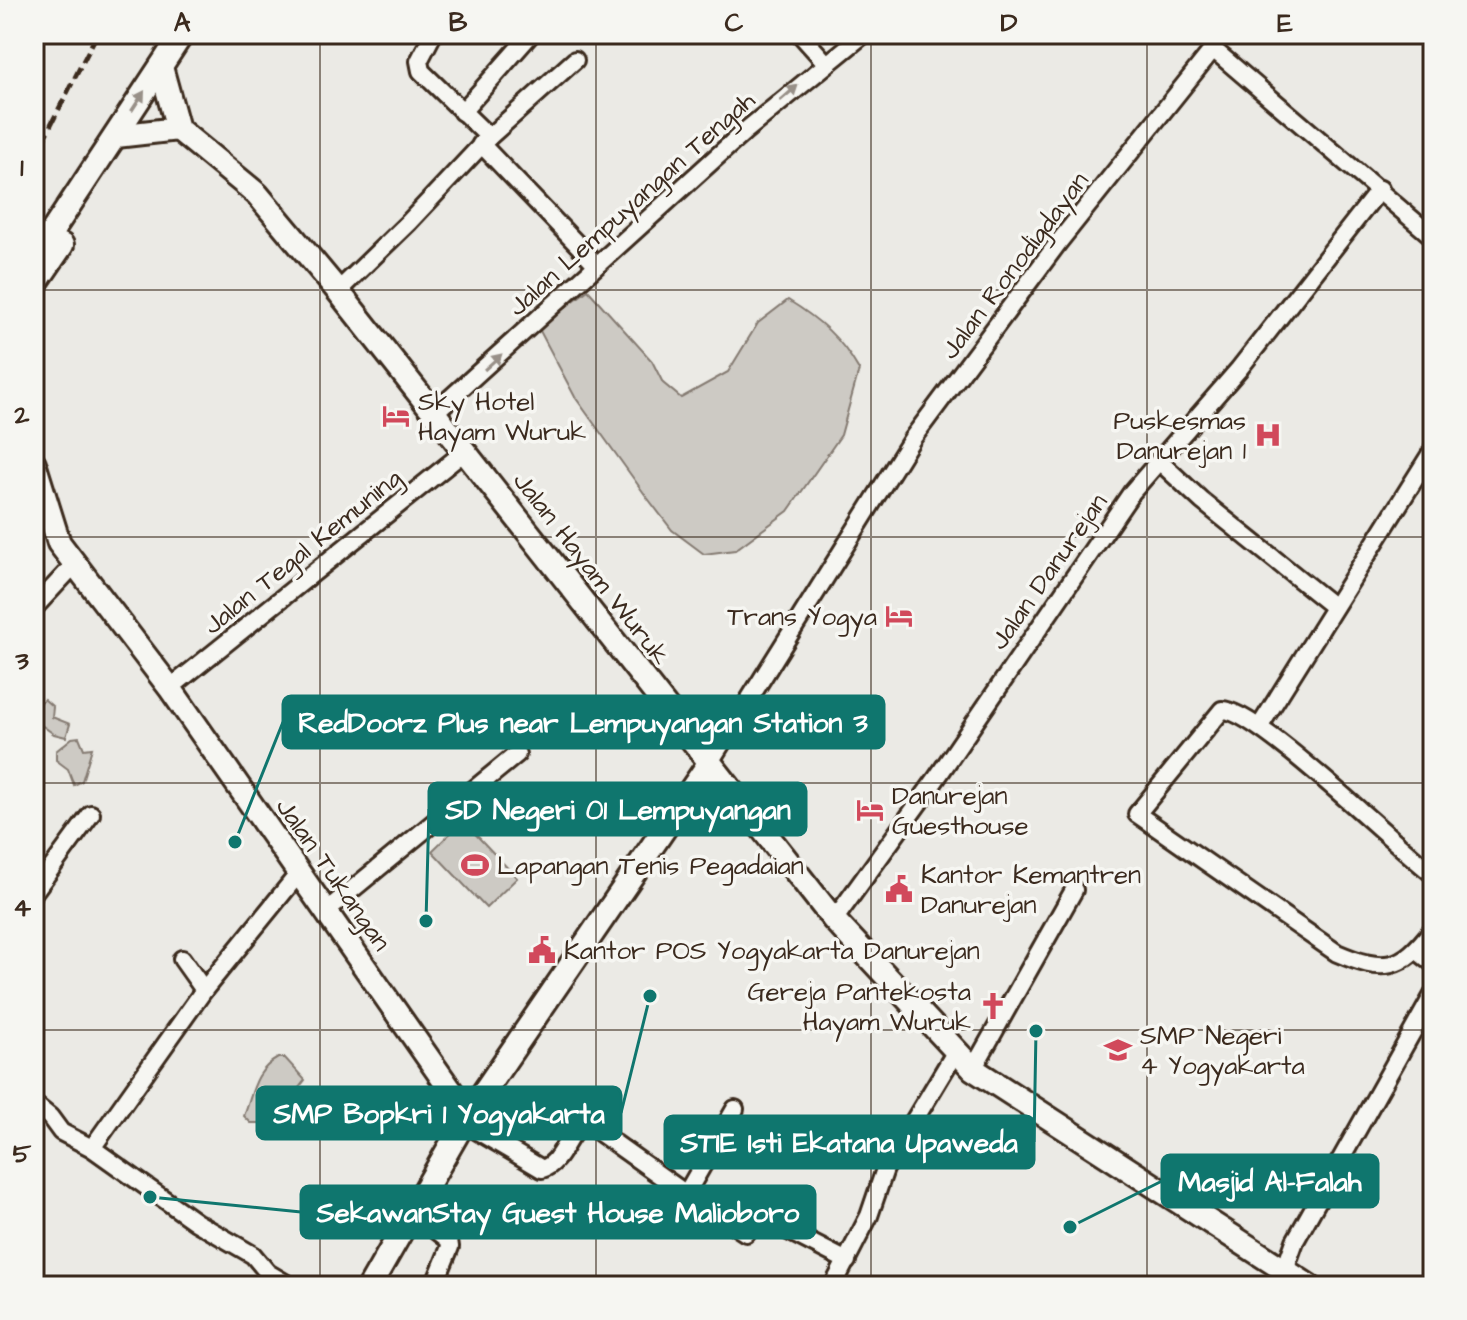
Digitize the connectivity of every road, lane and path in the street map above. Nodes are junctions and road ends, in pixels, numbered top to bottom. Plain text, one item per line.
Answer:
1 (182, 34) edge
2 (433, 34) edge
3 (531, 34) edge
4 (800, 34) edge
5 (864, 34) edge
6 (1224, 34) edge
7 (1213, 49) junction
8 (575, 60) dead end
9 (826, 63) junction
10 (161, 67) junction
11 (462, 112) junction
12 (178, 129) junction
13 (125, 135) junction
14 (485, 141) junction
15 (1380, 189) junction
16 (1433, 237) edge
17 (34, 259) edge
18 (597, 265) junction
19 (34, 286) edge
20 (338, 291) junction
21 (434, 413) junction
22 (1433, 450) edge
23 (464, 452) junction
24 (1159, 461) junction
25 (34, 463) edge
26 (74, 565) junction
27 (1334, 607) junction
28 (34, 608) edge
29 (170, 688) junction
30 (1260, 726) junction
31 (517, 754) dead end
32 (710, 762) junction
33 (91, 814) dead end
34 (299, 873) junction
35 (1433, 874) edge
36 (1074, 890) dead end
37 (34, 892) edge
38 (326, 911) junction
39 (834, 920) junction
40 (1433, 929) edge
41 (1416, 950) junction
42 (182, 959) dead end
43 (1433, 963) edge
44 (204, 990) junction
45 (1433, 995) edge
46 (956, 1051) junction
47 (973, 1069) junction
48 (34, 1104) edge
49 (735, 1109) dead end
50 (466, 1119) junction
51 (92, 1148) junction
52 (686, 1194) junction
53 (413, 1212) junction
54 (847, 1261) junction
55 (1285, 1269) junction
56 (290, 1286) edge
57 (370, 1286) edge
58 (434, 1286) edge
59 (833, 1286) edge
60 (1309, 1286) edge

1 - 10 street
2 - 11 street
3 - 11 street
4 - 9 street
5 - 9 street, Jalan Lempuyangan Tengah
6 - 7 street, Jalan Ronodigdayan
7 - 15 street
7 - 32 street, Jalan Ronodigdayan
8 - 14 street
18 -> 9 street, Jalan Lempuyangan Tengah
10 - 12 street
13 -> 10 street
11 - 14 street
12 - 13 street
12 - 20 street, Jalan Hayam Wuruk
13 - 17 street
13 - 19 street
14 - 18 street
14 - 20 street
15 - 16 street
15 - 24 street, Jalan Danurejan
21 -> 18 street, Jalan Lempuyangan Tengah
20 - 21 street, Jalan Hayam Wuruk
21 - 23 street, Jalan Hayam Wuruk
22 - 27 street
23 - 29 street, Jalan Tegal Kemuning
23 - 32 street, Jalan Hayam Wuruk
24 - 27 street
24 - 39 street, Jalan Danurejan
25 - 26 street, Jalan Tukangan
26 - 28 street
26 - 29 street, Jalan Tukangan
27 - 30 street
29 - 34 street, Jalan Tukangan
30 - 35 street
30 - 41 street
31 - 38 street
32 - 39 street, Jalan Hayam Wuruk
32 - 50 street
33 - 37 street
34 - 38 street, Jalan Tukangan
34 - 44 street
36 - 47 street
38 - 50 street, Jalan Tukangan
39 - 46 street, Jalan Hayam Wuruk
40 - 41 street
41 - 43 street
42 - 44 street
44 - 51 street
45 - 55 street
46 - 47 street, Jalan Hayam Wuruk
46 - 54 street
47 - 55 street, Jalan Hayam Wuruk
48 - 51 street
49 - 52 street
50 - 52 street
50 - 53 street
51 - 56 street
52 - 54 street
53 - 57 street
53 - 58 street
54 - 59 street
55 - 60 street, Jalan Hayam Wuruk

